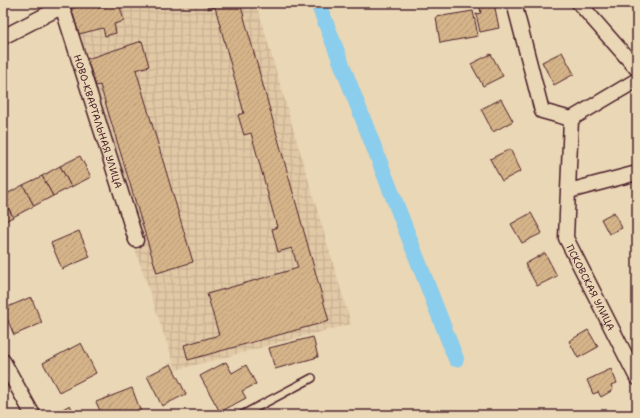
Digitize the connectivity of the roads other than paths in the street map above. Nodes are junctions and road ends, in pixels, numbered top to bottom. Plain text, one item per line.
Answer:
1 (514, 3) edge
2 (578, 3) edge
3 (66, 4) edge
4 (3, 37) edge
5 (637, 69) edge
6 (637, 80) edge
7 (571, 119) junction
8 (637, 173) edge
9 (569, 191) junction
10 (136, 240) dead end
11 (3, 361) edge
12 (312, 378) dead end
13 (637, 378) edge
14 (33, 415) edge
15 (242, 415) edge

1 - 7 street
2 - 5 street
3 - 4 street
3 - 10 street, НОВО-КВАРТАЛЬНАЯ УЛИЦА
6 - 7 street
7 - 9 street, ПСКОВСКАЯ УЛИЦА
8 - 9 street
9 - 13 street, ПСКОВСКАЯ УЛИЦА
11 - 14 street
12 - 15 lane

